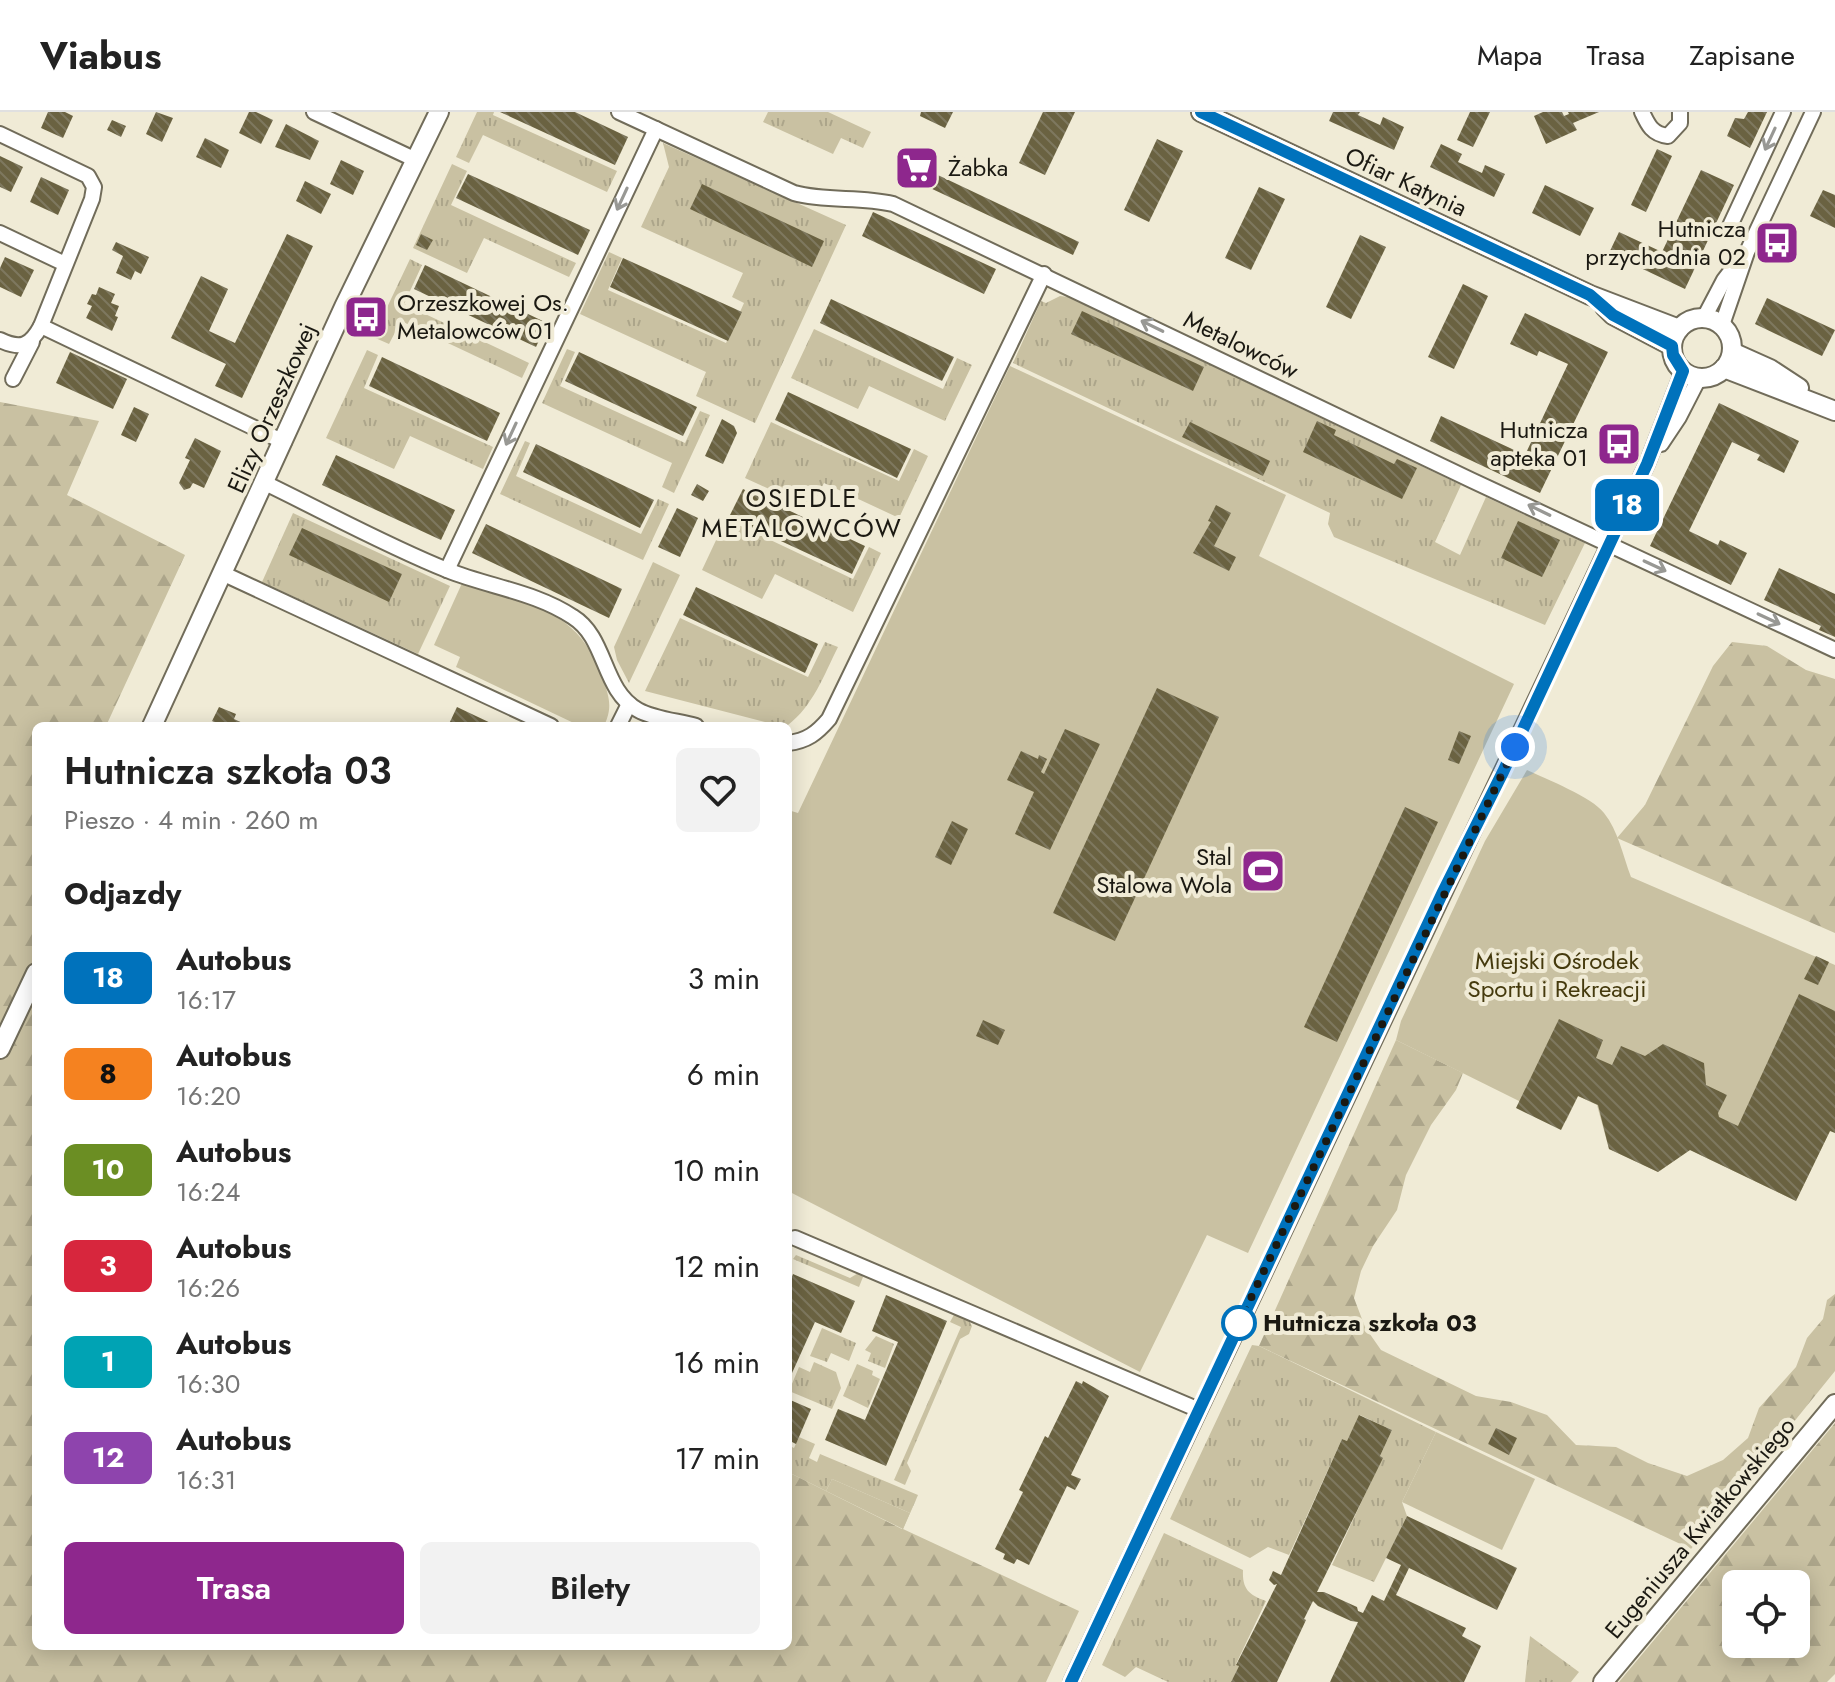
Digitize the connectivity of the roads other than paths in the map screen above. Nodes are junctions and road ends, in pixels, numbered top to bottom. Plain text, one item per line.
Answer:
1 (314, 112) edge
2 (439, 112) edge
3 (619, 112) edge
4 (1201, 112) edge
5 (1642, 112) edge
6 (1680, 112) edge
7 (1783, 112) edge
8 (1813, 112) edge
9 (656, 129) junction
10 (0, 134) edge
11 (416, 160) junction
12 (1758, 165) junction
13 (1783, 176) junction
14 (1729, 228) dead end
15 (0, 233) edge
16 (65, 264) junction
17 (1044, 274) junction
18 (1713, 322) junction
19 (41, 326) junction
20 (1676, 337) junction
21 (0, 340) edge
22 (32, 342) junction
23 (1728, 360) junction
24 (1691, 374) junction
25 (13, 379) dead end
26 (1832, 409) edge
27 (284, 442) junction
28 (265, 483) junction
29 (1609, 544) junction
30 (447, 570) junction
31 (224, 574) junction
32 (1835, 650) edge
33 (629, 704) junction
34 (154, 722) edge
35 (542, 722) edge
36 (620, 722) edge
37 (680, 722) edge
38 (792, 742) edge
39 (32, 981) edge
40 (0, 1049) edge
41 (795, 1238) dead end
42 (1835, 1404) edge
43 (1199, 1410) junction
44 (1071, 1682) edge
45 (1603, 1682) edge

1 - 11 street
2 - 11 street, Elizy Orzeszkowej
3 - 9 street, Metalowców
4 - 20 street, Ofiar Katynia
5 - 6 street
7 -> 12 street
8 - 13 street
9 - 17 street, Metalowców
9 -> 30 street
10 - 16 street
11 - 27 street, Elizy Orzeszkowej
12 - 13 street
12 - 14 street
13 - 18 street
15 - 16 street
16 - 19 street
29 -> 17 street, Metalowców
17 - 38 street
18 - 20 street
18 - 23 street
19 - 22 street
19 - 27 street
20 - 24 street
21 - 22 street
22 - 25 street
23 - 24 street
23 - 26 street
24 - 29 street
27 - 28 street, Elizy Orzeszkowej
28 - 30 street
28 - 31 street, Elizy Orzeszkowej
29 -> 32 street, Metalowców
29 - 43 street
30 - 33 street
31 - 34 street, Elizy Orzeszkowej
31 - 35 street
33 - 36 street
33 - 37 street
39 - 40 street
41 - 43 street
42 - 45 street, Eugeniusza Kwiatkowskiego
43 - 44 street

